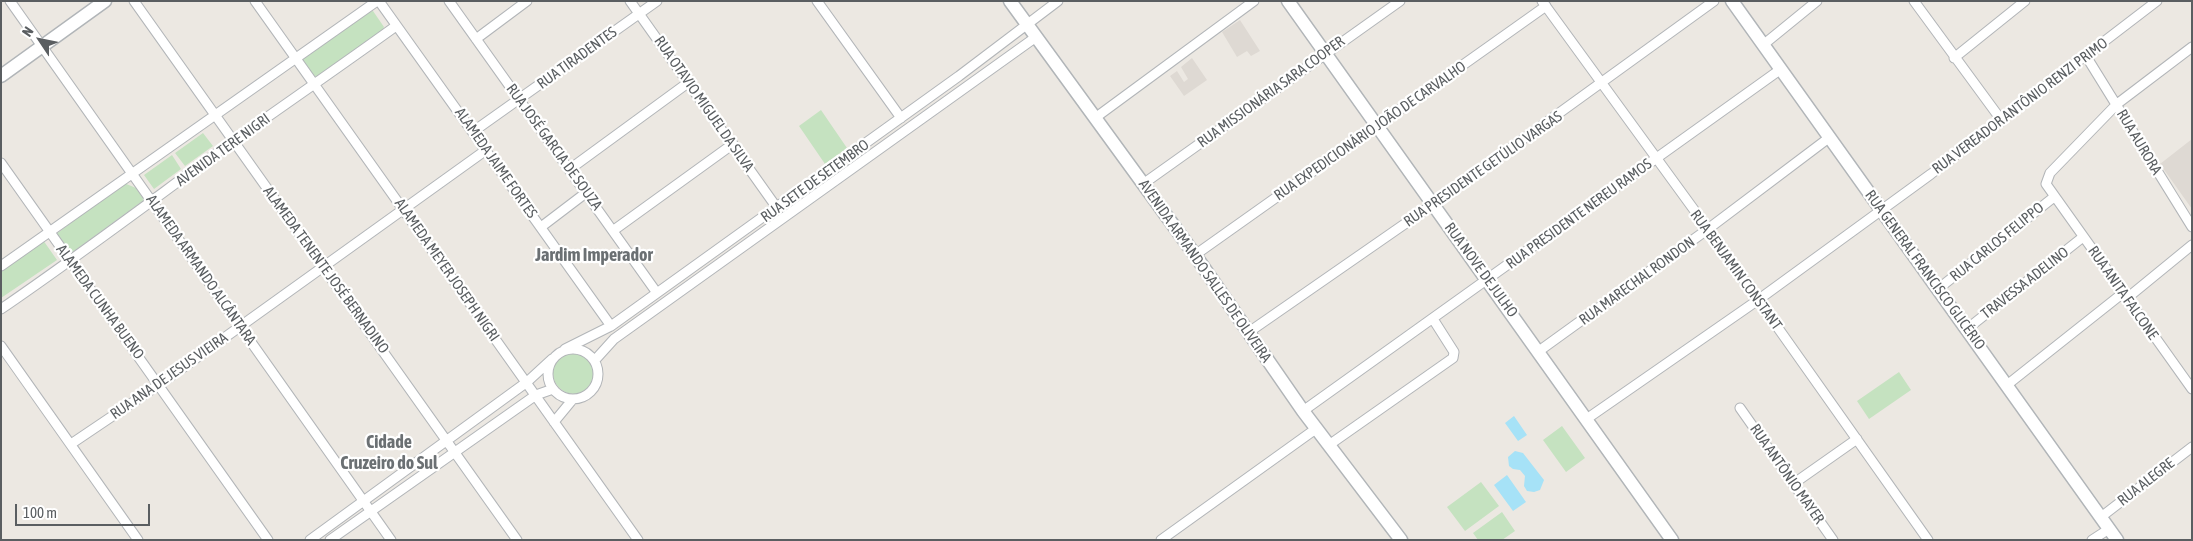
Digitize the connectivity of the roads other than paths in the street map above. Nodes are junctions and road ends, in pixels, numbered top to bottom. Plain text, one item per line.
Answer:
1 (10, 1) edge
2 (105, 1) edge
3 (134, 1) edge
4 (255, 1) edge
5 (392, 1) edge
6 (449, 1) edge
7 (527, 1) edge
8 (630, 1) edge
9 (656, 1) edge
10 (817, 1) edge
11 (1010, 1) edge
12 (1058, 1) edge
13 (1254, 1) edge
14 (1288, 1) edge
15 (1400, 1) edge
16 (1714, 1) edge
17 (1732, 1) edge
18 (1817, 1) edge
19 (1914, 1) edge
20 (2025, 1) edge
21 (2158, 1) edge
22 (380, 3) edge
23 (1544, 4) edge
24 (639, 14) junction
25 (1027, 24) junction
26 (396, 26) junction
27 (1036, 37) junction
28 (476, 39) junction
29 (1764, 45) junction
30 (42, 47) junction
31 (2192, 47) edge
32 (1326, 53) junction
33 (2086, 56) junction
34 (1954, 58) junction
35 (295, 59) junction
36 (1781, 69) junction
37 (1, 76) edge
38 (689, 82) junction
39 (1601, 84) junction
40 (315, 85) junction
41 (519, 99) junction
42 (2117, 104) junction
43 (216, 116) junction
44 (901, 118) junction
45 (1095, 118) junction
46 (2002, 121) junction
47 (1377, 126) junction
48 (474, 131) junction
49 (1830, 137) junction
50 (233, 141) junction
51 (733, 144) junction
52 (486, 150) junction
53 (1656, 159) junction
54 (1, 163) edge
55 (570, 169) junction
56 (133, 174) junction
57 (1143, 184) junction
58 (587, 192) junction
59 (2054, 197) junction
60 (152, 200) junction
61 (1432, 205) junction
62 (777, 208) junction
63 (405, 210) junction
64 (1882, 210) junction
65 (541, 227) junction
66 (2192, 227) edge
67 (1708, 229) junction
68 (614, 230) junction
69 (49, 233) junction
70 (2083, 238) junction
71 (2192, 245) edge
72 (1195, 255) junction
73 (70, 262) junction
74 (1, 266) edge
75 (324, 268) junction
76 (1488, 279) junction
77 (1938, 289) junction
78 (657, 293) junction
79 (2125, 296) junction
80 (1758, 300) junction
81 (1, 309) edge
82 (1433, 319) junction
83 (240, 325) junction
84 (611, 326) junction
85 (1967, 329) junction
86 (1249, 332) junction
87 (1, 346) edge
88 (566, 349) junction
89 (1539, 351) junction
90 (552, 359) junction
91 (595, 360) junction
92 (527, 382) junction
93 (160, 384) junction
94 (2006, 385) junction
95 (553, 389) junction
96 (2192, 389) edge
97 (536, 395) junction
98 (573, 399) junction
99 (1740, 408) dead end
100 (1304, 411) junction
101 (1588, 418) junction
102 (554, 422) junction
103 (1317, 428) junction
104 (1857, 439) junction
105 (447, 441) junction
106 (71, 444) junction
107 (1329, 446) junction
108 (2192, 447) edge
109 (456, 452) junction
110 (1793, 484) junction
111 (363, 501) junction
112 (370, 511) junction
113 (2101, 517) junction
114 (2109, 528) junction
115 (138, 540) edge
116 (268, 540) edge
117 (310, 540) edge
118 (330, 540) edge
119 (391, 540) edge
120 (517, 540) edge
121 (638, 540) edge
122 (1161, 540) edge
123 (1401, 540) edge
124 (1672, 540) edge
125 (1833, 540) edge
126 (1928, 540) edge
127 (2092, 540) edge
128 (2117, 540) edge

1 - 30 street, ALAMEDA ARMANDO ALCÂNTARA
2 - 30 main road
3 - 43 street, ALAMEDA TENENTE JOSÉ BERNADINO
4 - 35 street, ALAMEDA MEYER JOSEPH NIGRI
5 - 22 street, AVENIDA TERE NIGRI
6 - 28 street, RUA JOSÉ GARCIA DE SOUZA
7 - 28 street
8 - 24 street, RUA OTAVIO MIGUEL DA SILVA
9 - 24 street, RUA TIRADENTES
10 - 44 street
11 - 25 main road, AVENIDA ARMANDO SALLES DE OLIVEIRA
12 - 25 street, RUA SETE DE SETEMBRO
13 - 45 street
14 - 32 main road, RUA NOVE DE JULHO
15 - 32 street, RUA MISSIONÁRIA SARA COOPER
16 - 39 street, RUA PRESIDENTE GETÚLIO VARGAS
17 - 29 main road, RUA GENERAL FRANCISCO GLICÉRIO
18 - 29 street
19 - 34 street
20 - 34 street
21 - 33 street, RUA VEREADOR ANTÔNIO RENZI PRIMO
22 - 26 street, ALAMEDA JAIME FORTES
22 - 35 street, AVENIDA TERE NIGRI
23 - 39 street, RUA BENJAMIN CONSTANT
23 - 47 street, RUA EXPEDICIONÁRIO JOÃO DE CARVALHO
24 - 38 street, RUA OTAVIO MIGUEL DA SILVA
24 - 41 street, RUA TIRADENTES
25 - 27 main road, AVENIDA ARMANDO SALLES DE OLIVEIRA
25 - 44 street, RUA SETE DE SETEMBRO
26 - 40 street, AVENIDA TERE NIGRI
26 - 48 street, ALAMEDA JAIME FORTES
27 - 45 main road, AVENIDA ARMANDO SALLES DE OLIVEIRA
27 - 91 street, RUA SETE DE SETEMBRO
28 - 41 street, RUA JOSÉ GARCIA DE SOUZA
29 - 36 main road, RUA GENERAL FRANCISCO GLICÉRIO
30 - 37 main road
30 - 56 street, ALAMEDA ARMANDO ALCÂNTARA
31 - 42 street
32 - 47 main road, RUA NOVE DE JULHO
32 - 57 street, RUA MISSIONÁRIA SARA COOPER
33 - 42 street, RUA AURORA
33 - 46 street, RUA VEREADOR ANTÔNIO RENZI PRIMO
34 - 46 street
35 - 40 street, ALAMEDA MEYER JOSEPH NIGRI
35 - 43 street, AVENIDA TERE NIGRI
36 - 49 main road, RUA GENERAL FRANCISCO GLICÉRIO
36 - 53 street, RUA PRESIDENTE NEREU RAMOS
38 - 51 street, RUA OTAVIO MIGUEL DA SILVA
38 - 55 street
39 - 53 street, RUA BENJAMIN CONSTANT
39 - 61 street, RUA PRESIDENTE GETÚLIO VARGAS
40 - 50 street, AVENIDA TERE NIGRI
40 - 63 street, ALAMEDA MEYER JOSEPH NIGRI
41 - 48 street, RUA TIRADENTES
41 - 55 street, RUA JOSÉ GARCIA DE SOUZA
42 - 59 street, RUA CARLOS FELIPPO
42 - 66 street, RUA AURORA
43 - 50 street, ALAMEDA TENENTE JOSÉ BERNADINO
43 - 56 street, AVENIDA TERE NIGRI
44 - 62 street, RUA SETE DE SETEMBRO
45 - 57 main road, AVENIDA ARMANDO SALLES DE OLIVEIRA
46 - 64 street, RUA VEREADOR ANTÔNIO RENZI PRIMO
47 - 61 main road, RUA NOVE DE JULHO
47 - 72 street, RUA EXPEDICIONÁRIO JOÃO DE CARVALHO
48 - 52 street, ALAMEDA JAIME FORTES
49 - 64 main road, RUA GENERAL FRANCISCO GLICÉRIO
49 - 67 street, RUA MARECHAL RONDON
50 - 60 street, AVENIDA TERE NIGRI
50 - 75 street, ALAMEDA TENENTE JOSÉ BERNADINO
51 - 62 street, RUA OTAVIO MIGUEL DA SILVA
51 - 68 street
52 - 63 street, RUA ANA DE JESUS VIEIRA
52 - 65 street, ALAMEDA JAIME FORTES
53 - 67 street, RUA BENJAMIN CONSTANT
53 - 76 street, RUA PRESIDENTE NEREU RAMOS
54 - 69 street, ALAMEDA CUNHA BUENO
55 - 58 street, RUA JOSÉ GARCIA DE SOUZA
56 - 60 street, ALAMEDA ARMANDO ALCÂNTARA
56 - 69 street, AVENIDA TERE NIGRI
57 - 72 main road, AVENIDA ARMANDO SALLES DE OLIVEIRA
58 - 65 street
58 - 68 street, RUA JOSÉ GARCIA DE SOUZA
59 - 70 street, RUA ANITA FALCONE
59 - 77 street, RUA CARLOS FELIPPO
60 - 73 street, AVENIDA TERE NIGRI
60 - 83 street, ALAMEDA ARMANDO ALCÂNTARA
61 - 76 main road, RUA NOVE DE JULHO
61 - 86 street, RUA PRESIDENTE GETÚLIO VARGAS
62 - 78 street, RUA SETE DE SETEMBRO
63 - 75 street, RUA ANA DE JESUS VIEIRA
63 - 92 street, ALAMEDA MEYER JOSEPH NIGRI
64 - 77 main road, RUA GENERAL FRANCISCO GLICÉRIO
64 - 80 street, RUA VEREADOR ANTÔNIO RENZI PRIMO
65 - 84 street, ALAMEDA JAIME FORTES
67 - 80 street, RUA BENJAMIN CONSTANT
67 - 89 street, RUA MARECHAL RONDON
68 - 78 street, RUA JOSÉ GARCIA DE SOUZA
69 - 73 street, ALAMEDA CUNHA BUENO
69 - 74 street, AVENIDA TERE NIGRI
70 - 79 street, RUA ANITA FALCONE
70 - 85 street, TRAVESSA ADELINO
71 - 79 street
72 - 86 main road, AVENIDA ARMANDO SALLES DE OLIVEIRA
73 - 81 street, AVENIDA TERE NIGRI
73 - 93 street, ALAMEDA CUNHA BUENO
75 - 83 street, RUA ANA DE JESUS VIEIRA
75 - 105 street, ALAMEDA TENENTE JOSÉ BERNADINO
76 - 82 street, RUA PRESIDENTE NEREU RAMOS
76 - 89 main road, RUA NOVE DE JULHO
77 - 85 main road, RUA GENERAL FRANCISCO GLICÉRIO
78 - 84 street, RUA SETE DE SETEMBRO
79 - 94 street
79 - 96 street, RUA ANITA FALCONE
80 - 101 street, RUA VEREADOR ANTÔNIO RENZI PRIMO
80 - 104 street, RUA BENJAMIN CONSTANT
82 - 100 street, RUA PRESIDENTE NEREU RAMOS
82 - 107 street
83 - 93 street, RUA ANA DE JESUS VIEIRA
83 - 111 street, ALAMEDA ARMANDO ALCÂNTARA
84 - 88 street, RUA SETE DE SETEMBRO
85 - 94 main road, RUA GENERAL FRANCISCO GLICÉRIO
86 - 100 main road, AVENIDA ARMANDO SALLES DE OLIVEIRA
87 - 106 street
88 - 90 street
88 - 91 street
89 - 101 main road, RUA NOVE DE JULHO
90 - 92 street
90 - 95 street
91 - 98 street
92 - 97 street, ALAMEDA MEYER JOSEPH NIGRI
92 - 105 street
93 - 106 street, RUA ANA DE JESUS VIEIRA
93 - 116 street, ALAMEDA CUNHA BUENO
94 - 113 main road, RUA GENERAL FRANCISCO GLICÉRIO
95 - 97 street
95 - 98 street
97 - 102 street, ALAMEDA MEYER JOSEPH NIGRI
97 - 109 street
98 - 102 street
99 - 110 street, RUA ANTÔNIO MAYER
100 - 103 main road, AVENIDA ARMANDO SALLES DE OLIVEIRA
101 - 124 main road, RUA NOVE DE JULHO
102 - 121 street, ALAMEDA MEYER JOSEPH NIGRI
103 - 107 main road, AVENIDA ARMANDO SALLES DE OLIVEIRA
103 - 122 street
104 - 110 street
104 - 126 street, RUA BENJAMIN CONSTANT
105 - 109 street, ALAMEDA TENENTE JOSÉ BERNADINO
105 - 111 street
106 - 115 street
107 - 123 main road, AVENIDA ARMANDO SALLES DE OLIVEIRA
108 - 113 street, RUA ALEGRE
109 - 112 street
109 - 120 street, ALAMEDA TENENTE JOSÉ BERNADINO
110 - 125 street, RUA ANTÔNIO MAYER
111 - 112 street, ALAMEDA ARMANDO ALCÂNTARA
111 - 117 street
112 - 118 street
112 - 119 street, ALAMEDA ARMANDO ALCÂNTARA
113 - 114 main road, RUA GENERAL FRANCISCO GLICÉRIO
114 - 127 street
114 - 128 main road, RUA GENERAL FRANCISCO GLICÉRIO

